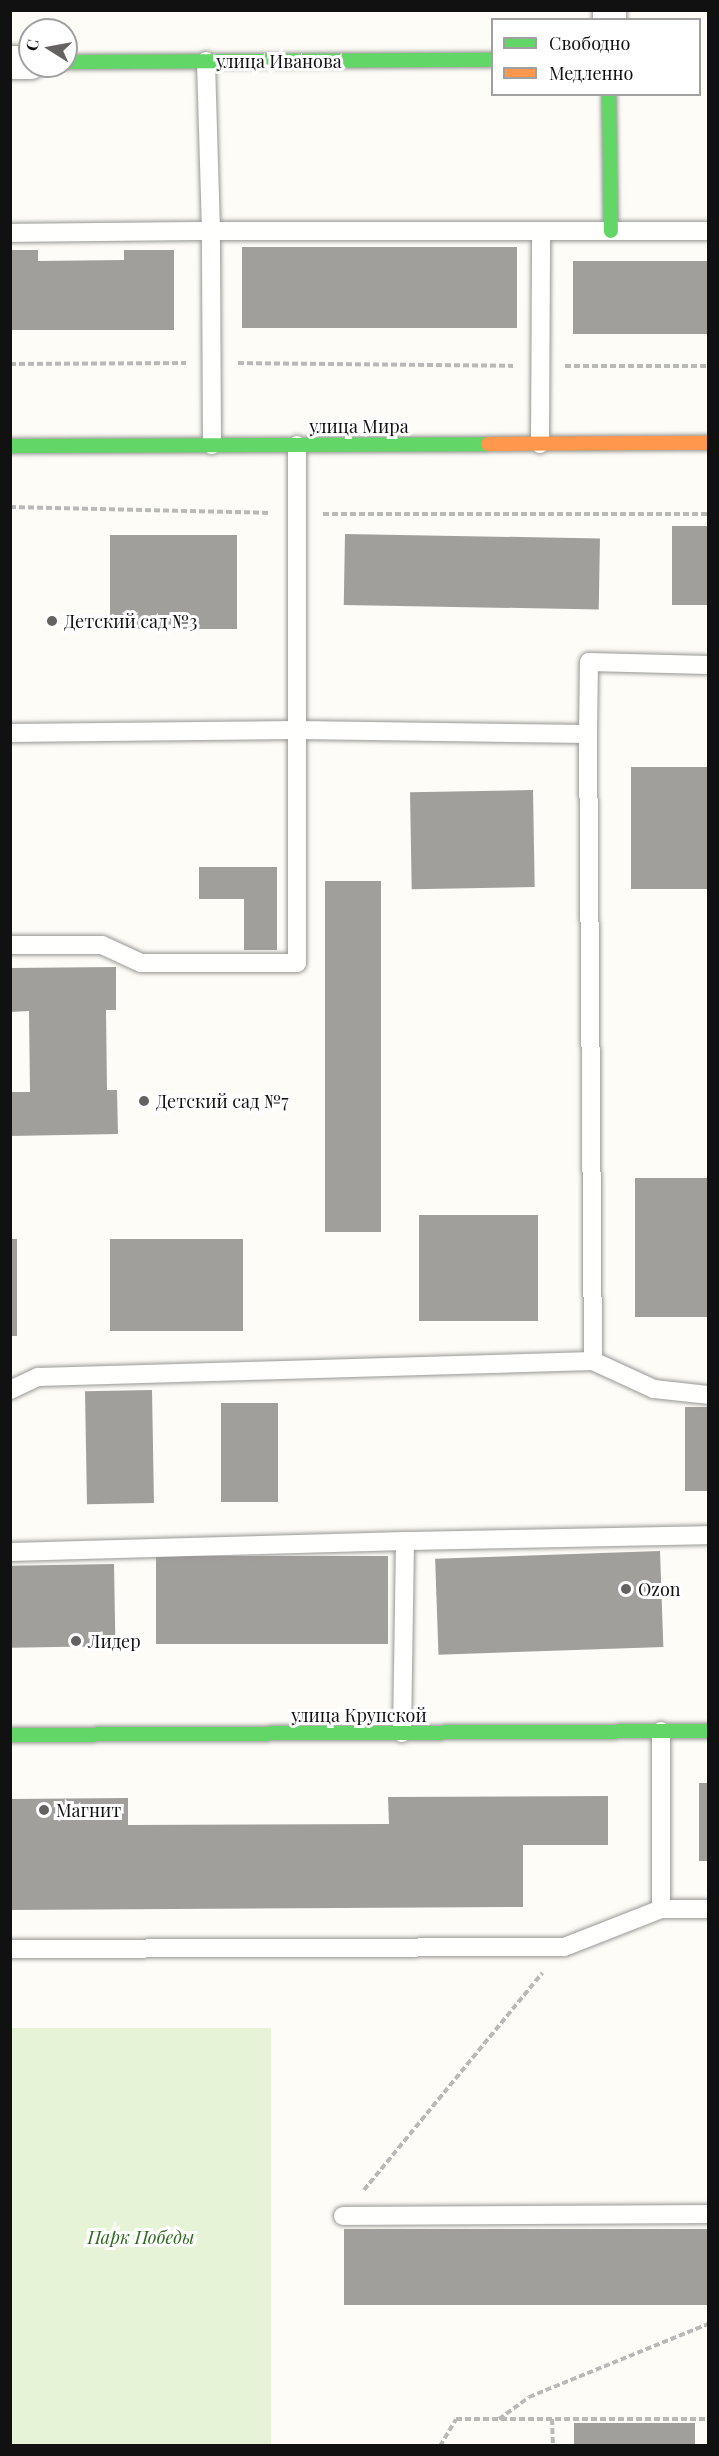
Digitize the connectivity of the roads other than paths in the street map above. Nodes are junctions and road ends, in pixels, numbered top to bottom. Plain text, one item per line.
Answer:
1 (491, 60) edge
2 (206, 61) junction
3 (78, 62) edge
4 (609, 96) edge
5 (211, 231) junction
6 (541, 231) junction
7 (611, 231) junction
8 (708, 231) edge
9 (10, 233) edge
10 (708, 443) edge
11 (540, 444) junction
12 (212, 445) junction
13 (297, 445) junction
14 (10, 446) edge
15 (708, 665) edge
16 (297, 730) junction
17 (10, 733) edge
18 (588, 734) junction
19 (10, 945) edge
20 (593, 1361) junction
21 (10, 1390) edge
22 (708, 1395) edge
23 (708, 1535) edge
24 (405, 1541) junction
25 (10, 1552) edge
26 (661, 1731) junction
27 (708, 1731) edge
28 (402, 1733) junction
29 (10, 1735) edge
30 (660, 1909) junction
31 (708, 1909) edge
32 (10, 1949) edge
33 (708, 2214) edge
34 (343, 2216) road end

1 - 2 street, улица Иванова
2 - 3 street, улица Иванова
2 - 5 lane
4 - 7 street
5 - 6 lane
5 - 9 lane
5 - 12 lane
6 - 7 lane
6 - 11 lane
7 - 8 lane
10 - 11 street, улица Мира
11 - 13 street, улица Мира
12 - 13 street, улица Мира
12 - 14 street, улица Мира
13 - 16 lane
15 - 18 lane
16 - 17 lane
16 - 18 lane
16 - 19 lane
18 - 20 lane
20 - 21 lane
20 - 22 lane
23 - 24 lane
24 - 25 lane
24 - 28 lane
26 - 27 street, улица Крупской
26 - 28 street, улица Крупской
26 - 30 lane
28 - 29 street, улица Крупской
30 - 31 lane
30 - 32 lane
33 - 34 lane

